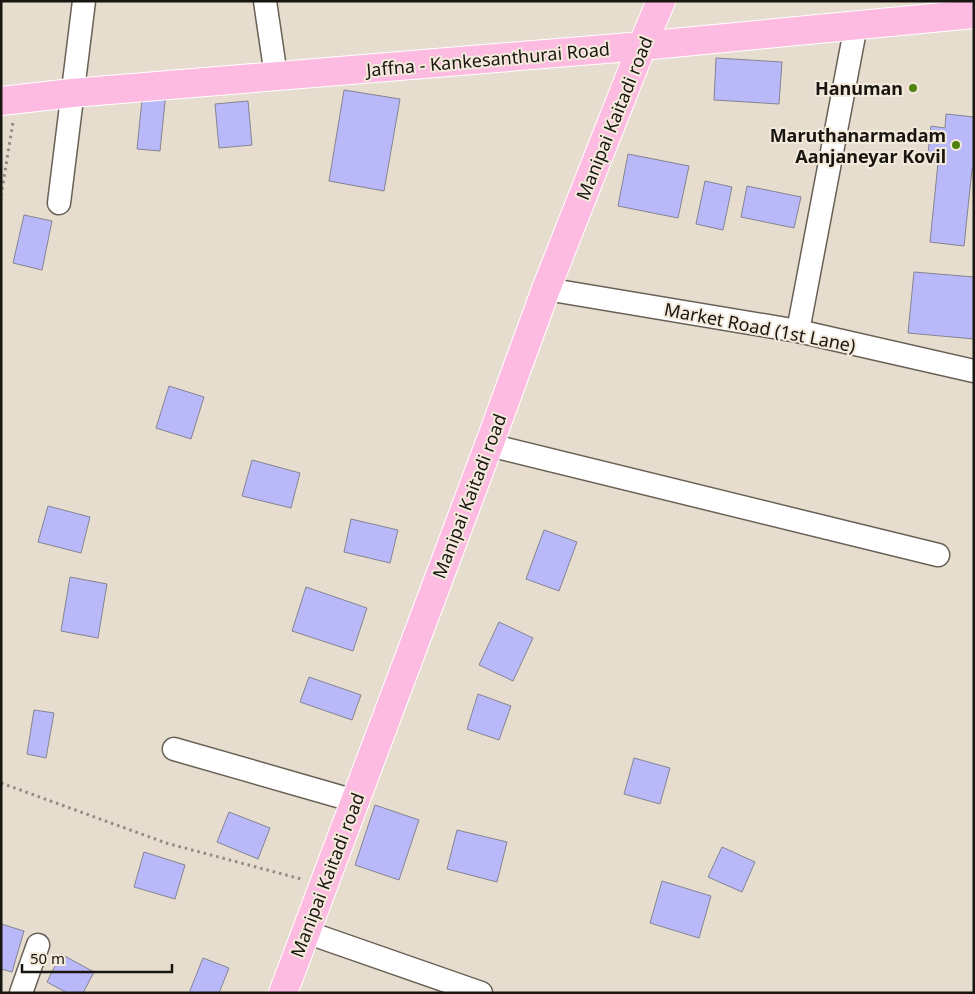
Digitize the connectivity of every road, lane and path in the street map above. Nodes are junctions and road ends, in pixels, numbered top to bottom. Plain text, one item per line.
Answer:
1 (84, 1) edge
2 (265, 1) edge
3 (661, 1) edge
4 (974, 14) edge
5 (856, 25) junction
6 (642, 46) junction
7 (276, 76) junction
8 (72, 93) junction
9 (9, 100) edge
10 (1, 196) edge
11 (59, 203) dead end
12 (546, 289) junction
13 (798, 331) junction
14 (974, 371) edge
15 (488, 445) junction
16 (938, 555) dead end
17 (174, 749) dead end
18 (1, 783) edge
19 (355, 801) junction
20 (323, 885) junction
21 (306, 932) junction
22 (38, 945) dead end
23 (21, 993) edge
24 (283, 993) edge
25 (481, 993) edge

1 - 8 street
2 - 7 street
3 - 6 main road, Manipai Kaitadi road
4 - 5 main road, Jaffna - Kankesanthurai Road
5 - 6 main road, Jaffna - Kankesanthurai Road
5 - 13 street
6 - 7 main road, Jaffna - Kankesanthurai Road
6 - 12 main road, Manipai Kaitadi road
7 - 8 main road, Jaffna - Kankesanthurai Road
8 - 9 main road, Jaffna - Kankesanthurai Road
8 - 11 street
9 - 10 path
12 - 13 street, Market Road (1st Lane)
12 - 15 main road, Manipai Kaitadi road
13 - 14 street, Market Road (1st Lane)
15 - 16 street
15 - 19 main road, Manipai Kaitadi road
17 - 19 street
18 - 20 path
19 - 20 main road, Manipai Kaitadi road
20 - 21 main road, Manipai Kaitadi road
21 - 24 main road, Manipai Kaitadi road
21 - 25 street
22 - 23 street

